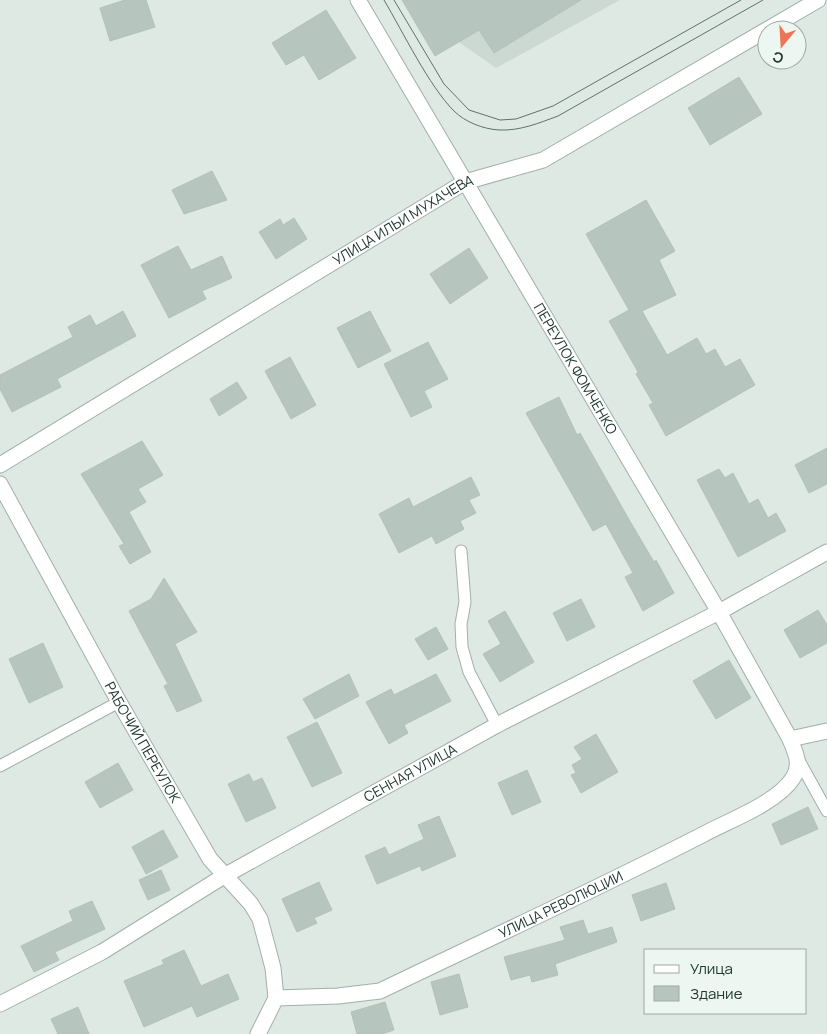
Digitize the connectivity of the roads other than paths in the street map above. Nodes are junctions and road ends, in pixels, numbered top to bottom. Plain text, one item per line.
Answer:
1 (358, 0) edge
2 (818, 0) edge
3 (465, 182) junction
4 (0, 465) edge
5 (0, 484) edge
6 (461, 551) dead end
7 (827, 552) edge
8 (718, 612) junction
9 (119, 702) junction
10 (497, 725) junction
11 (827, 731) edge
12 (790, 739) junction
13 (797, 757) junction
14 (0, 766) edge
15 (827, 811) edge
16 (224, 876) junction
17 (276, 998) junction
18 (0, 1004) edge
19 (258, 1034) edge

1 - 3 street, ПЕРЕУЛОК ФОМЧЕНКО
2 - 3 street, УЛИЦА ИЛЬИ МУХАЧЕВА
3 - 4 street, УЛИЦА ИЛЬИ МУХАЧЕВА
3 - 8 street, ПЕРЕУЛОК ФОМЧЕНКО
5 - 9 street, РАБОЧИЙ ПЕРЕУЛОК
6 - 10 lane
7 - 8 street, СЕННАЯ УЛИЦА
8 - 10 street, СЕННАЯ УЛИЦА
8 - 12 street, ПЕРЕУЛОК ФОМЧЕНКО
9 - 14 lane
9 - 16 street, РАБОЧИЙ ПЕРЕУЛОК
10 - 16 street, СЕННАЯ УЛИЦА
11 - 12 street
12 - 13 street
13 - 15 lane
13 - 17 street, УЛИЦА РЕВОЛЮЦИИ
16 - 17 street, РАБОЧИЙ ПЕРЕУЛОК
16 - 18 street, СЕННАЯ УЛИЦА
17 - 19 street

